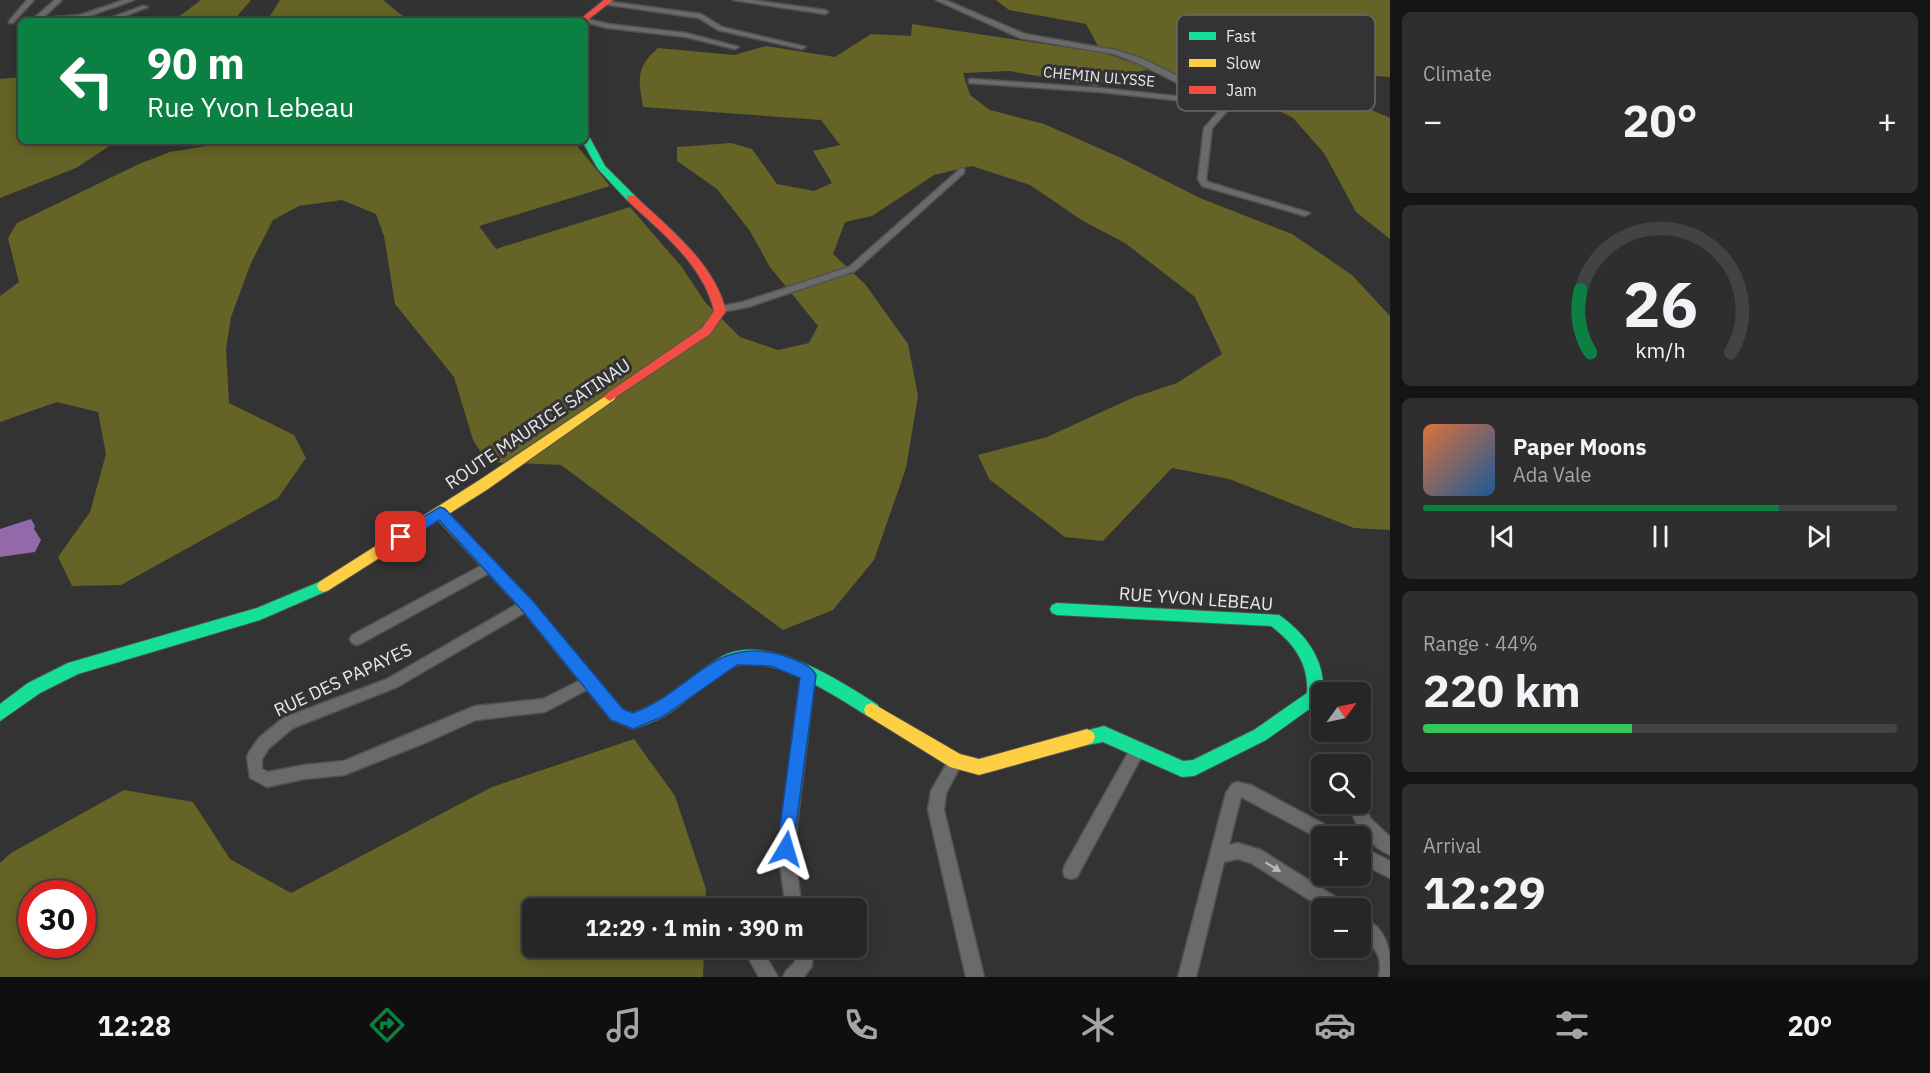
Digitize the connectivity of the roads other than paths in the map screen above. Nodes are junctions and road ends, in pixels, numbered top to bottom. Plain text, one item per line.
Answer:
1 (31, 0) edge
2 (59, 0) edge
3 (131, 0) edge
4 (736, 0) edge
5 (939, 0) edge
6 (607, 1) edge
7 (145, 7) dead end
8 (825, 12) dead end
9 (38, 18) edge
10 (83, 18) edge
11 (114, 18) edge
12 (585, 18) edge
13 (18, 21) edge
14 (588, 21) edge
15 (11, 22) junction
16 (0, 23) edge
17 (735, 47) dead end
18 (802, 47) dead end
19 (1177, 80) edge
20 (972, 81) dead end
21 (1177, 99) edge
22 (1223, 111) edge
23 (588, 143) edge
24 (962, 171) dead end
25 (1305, 213) dead end
26 (721, 309) junction
27 (440, 513) junction
28 (490, 566) junction
29 (526, 605) junction
30 (1056, 609) dead end
31 (357, 639) dead end
32 (808, 675) junction
33 (589, 682) junction
34 (0, 714) edge
35 (1137, 749) junction
36 (956, 761) junction
37 (1360, 814) edge
38 (1311, 827) edge
39 (1390, 847) edge
40 (1219, 855) junction
41 (1371, 860) edge
42 (1390, 870) edge
43 (1071, 871) dead end
44 (793, 898) edge
45 (1322, 898) edge
46 (1371, 932) edge
47 (758, 958) edge
48 (804, 958) edge
49 (1390, 963) edge
50 (769, 977) edge
51 (792, 977) edge
52 (975, 977) edge
53 (1187, 977) edge
54 (1388, 977) edge

1 - 15 street
2 - 9 street
3 - 10 street
4 - 8 street
5 - 19 street
6 - 12 main road
6 - 18 street
7 - 11 street
13 - 15 street
14 - 17 street
15 - 16 street
20 - 21 street, CHEMIN ULYSSE
22 - 25 street
23 - 26 main road
24 - 26 street
26 - 27 main road, ROUTE MAURICE SATINAU
27 - 28 main road, RUE YVON LEBEAU
27 - 34 main road, ROUTE MAURICE SATINAU
28 - 29 main road, RUE YVON LEBEAU
28 - 31 street
29 - 33 main road, RUE YVON LEBEAU
29 - 33 street, RUE DES PAPAYES
30 - 35 main road, RUE YVON LEBEAU
32 - 33 main road, RUE YVON LEBEAU
32 - 36 main road, RUE YVON LEBEAU
32 - 44 street
35 - 36 main road, RUE YVON LEBEAU
35 - 43 street
36 - 52 street
37 - 39 street
38 - 40 street
40 -> 45 street
40 - 53 street
41 - 42 street
46 - 49 street
47 - 50 street
48 - 51 street
49 - 54 street

